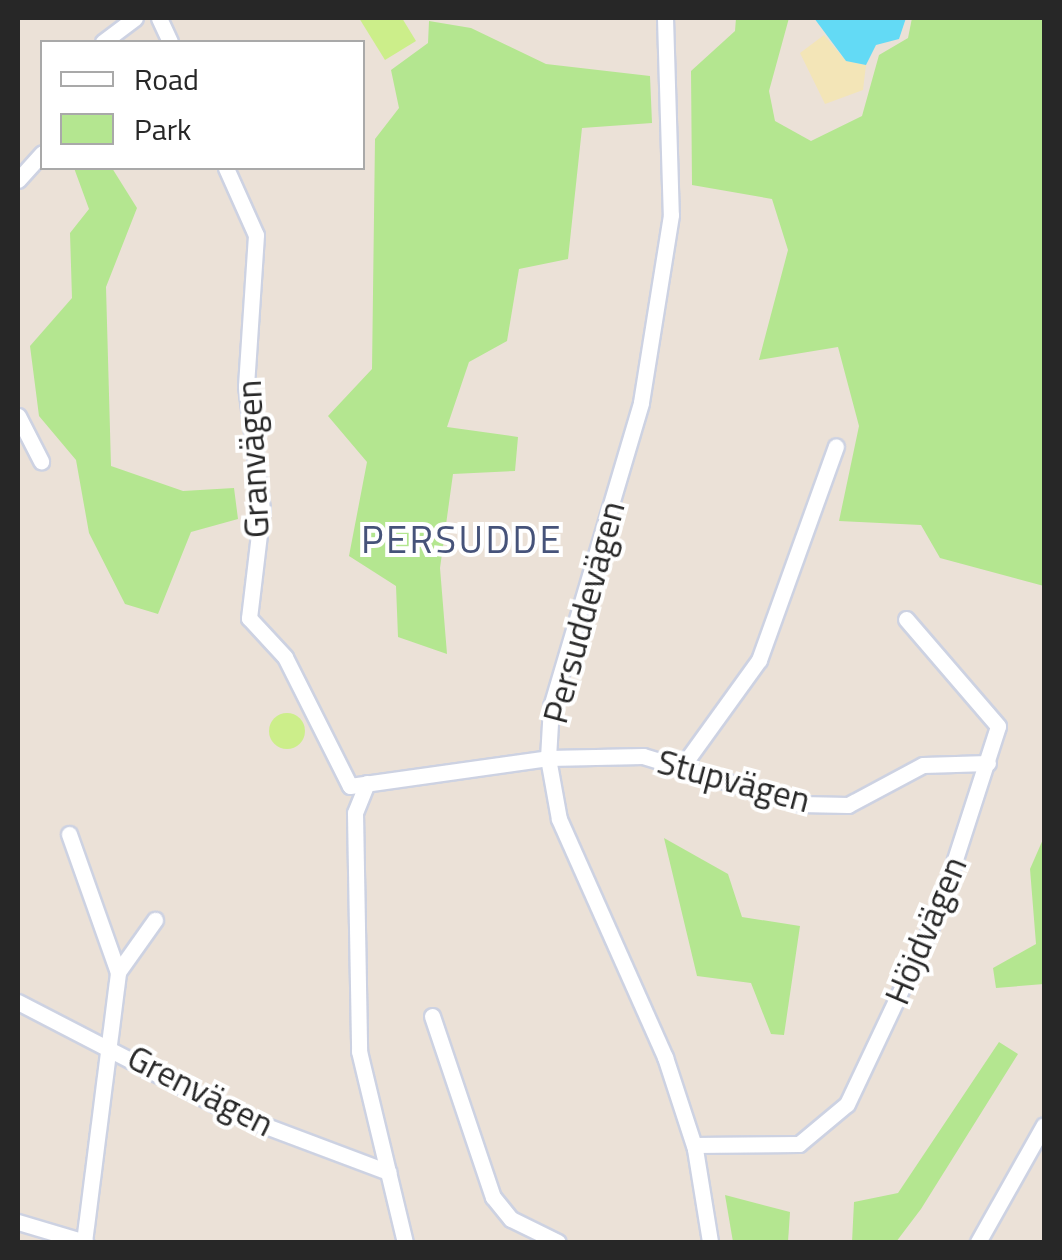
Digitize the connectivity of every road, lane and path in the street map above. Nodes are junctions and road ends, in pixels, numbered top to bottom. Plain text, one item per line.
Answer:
1 (136, 18) edge
2 (666, 18) edge
3 (106, 40) edge
4 (40, 155) edge
5 (227, 170) edge
6 (18, 180) edge
7 (18, 416) edge
8 (836, 446) dead end
9 (41, 461) dead end
10 (906, 619) dead end
11 (548, 758) junction
12 (988, 763) junction
13 (682, 768) junction
14 (359, 785) junction
15 (69, 834) dead end
16 (155, 920) dead end
17 (118, 972) junction
18 (18, 1002) edge
19 (432, 1016) dead end
20 (111, 1043) junction
21 (1044, 1126) edge
22 (694, 1145) junction
23 (388, 1172) junction
24 (18, 1222) edge
25 (85, 1242) edge
26 (404, 1242) edge
27 (558, 1242) edge
28 (710, 1242) edge
29 (978, 1242) edge

1 - 3 street
2 - 11 street, Persuddevägen
4 - 6 street
5 - 14 street, Granvägen
7 - 9 street
8 - 13 street
10 - 12 street, Höjdvägen
11 - 13 street, Stupvägen
11 - 14 street, Stupvägen
11 - 22 street, Persuddevägen
12 - 13 street, Stupvägen
12 - 22 street, Höjdvägen
14 - 23 street
15 - 17 street
16 - 17 street
17 - 20 street
18 - 20 street, Grenvägen
19 - 27 street
20 - 23 street, Grenvägen
20 - 25 street
21 - 29 street
22 - 28 street, Persuddevägen
23 - 26 street
24 - 25 street

